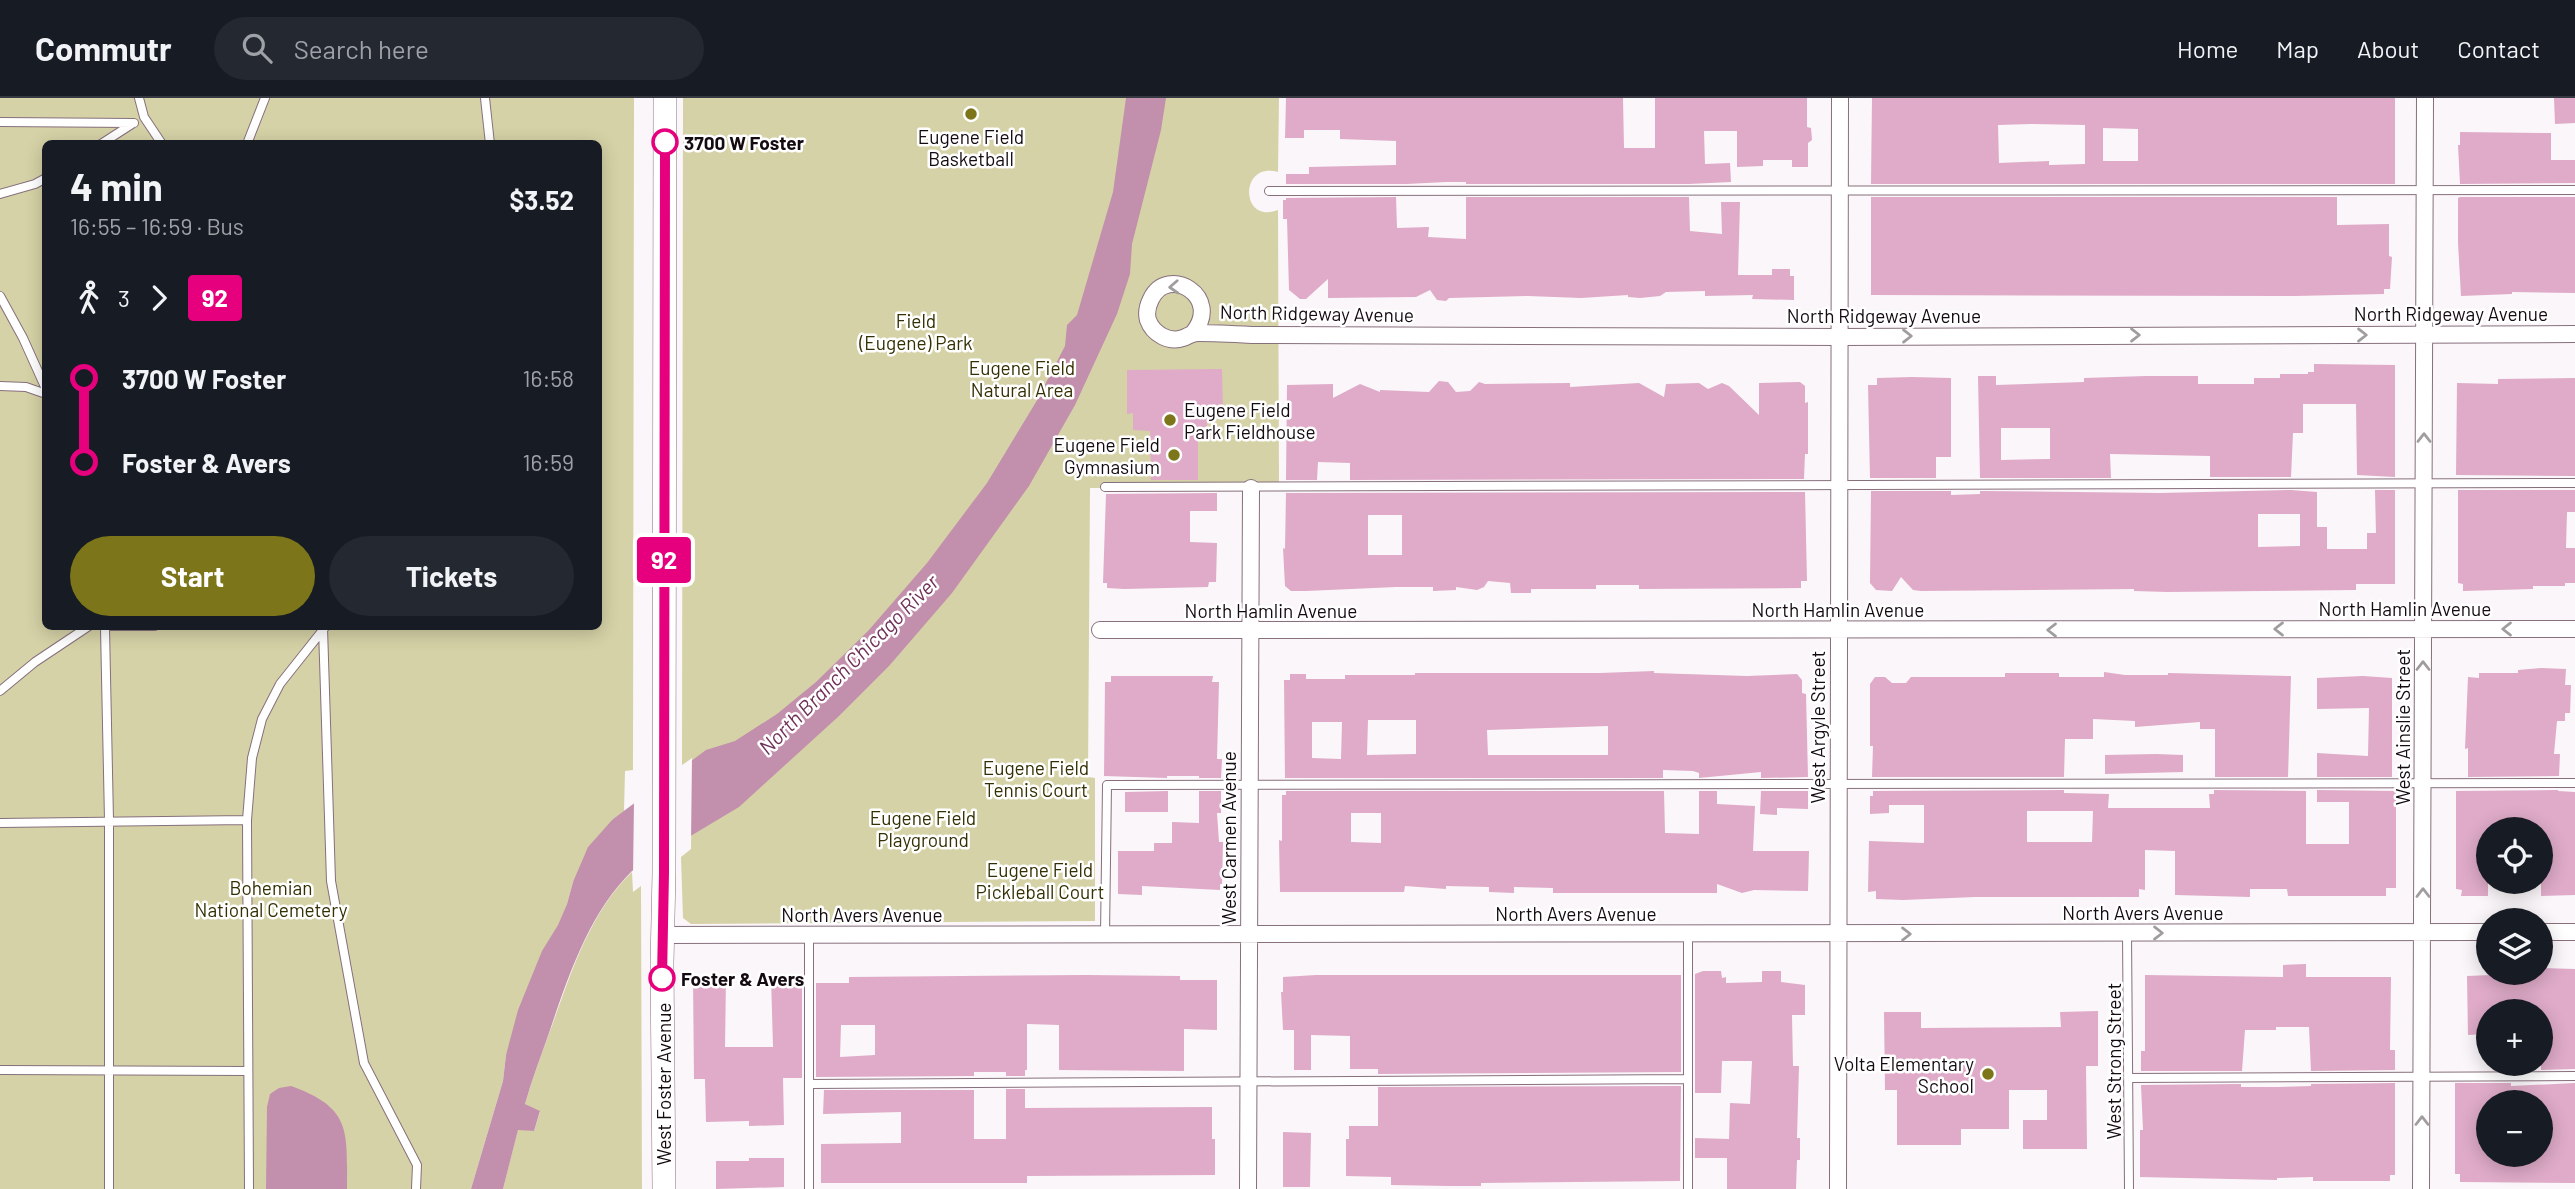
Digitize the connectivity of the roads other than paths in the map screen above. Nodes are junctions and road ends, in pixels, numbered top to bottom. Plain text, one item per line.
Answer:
1 (139, 98) edge
2 (265, 98) edge
3 (485, 98) edge
4 (665, 98) edge
5 (1840, 98) edge
6 (2426, 98) edge
7 (144, 117) junction
8 (0, 122) edge
9 (134, 123) junction
10 (107, 140) edge
11 (159, 140) edge
12 (249, 140) edge
13 (490, 140) edge
14 (42, 180) edge
15 (2425, 190) junction
16 (2575, 190) edge
17 (1269, 191) dead end
18 (1839, 191) junction
19 (0, 194) edge
20 (0, 296) edge
21 (1193, 333) dead end
22 (2424, 334) junction
23 (2575, 334) edge
24 (1839, 337) junction
25 (42, 383) edge
26 (0, 386) edge
27 (42, 391) edge
28 (2575, 483) edge
29 (2424, 484) junction
30 (1838, 485) junction
31 (1105, 487) dead end
32 (1251, 488) junction
33 (2424, 629) junction
34 (2575, 629) edge
35 (79, 630) edge
36 (105, 630) edge
37 (321, 630) edge
38 (323, 630) edge
39 (1100, 630) dead end
40 (1838, 630) junction
41 (1249, 631) junction
42 (0, 691) edge
43 (2423, 783) junction
44 (2575, 783) edge
45 (1838, 784) junction
46 (1249, 785) junction
47 (109, 820) junction
48 (247, 820) junction
49 (0, 822) edge
50 (2423, 932) junction
51 (2476, 932) edge
52 (2553, 932) edge
53 (2575, 932) edge
54 (2127, 933) junction
55 (1248, 934) junction
56 (1688, 934) junction
57 (1837, 934) junction
58 (663, 935) junction
59 (809, 935) junction
60 (1105, 935) junction
61 (0, 1070) edge
62 (108, 1070) junction
63 (248, 1071) junction
64 (2422, 1076) junction
65 (2575, 1076) edge
66 (2128, 1078) junction
67 (1688, 1079) junction
68 (1248, 1081) junction
69 (809, 1084) junction
70 (109, 1189) edge
71 (249, 1189) edge
72 (416, 1189) edge
73 (664, 1189) edge
74 (808, 1189) edge
75 (1248, 1189) edge
76 (1688, 1189) edge
77 (1838, 1189) edge
78 (2129, 1189) edge
79 (2421, 1189) edge

1 - 7 lane
2 - 12 lane
3 - 13 lane
4 - 58 main road, West Foster Avenue
5 - 18 street, West Argyle Street
6 - 15 street, West Ainslie Street
7 - 9 lane
7 - 11 lane
8 - 9 lane
9 - 10 lane
14 - 19 lane
15 - 16 lane
15 - 18 lane
15 - 22 street, West Ainslie Street
17 - 18 lane
18 - 24 street, West Argyle Street
20 - 25 lane
21 - 24 street, North Ridgeway Avenue
22 - 23 street, North Ridgeway Avenue
24 -> 22 street, North Ridgeway Avenue
29 -> 22 street, West Ainslie Street
24 - 30 street, West Argyle Street
26 - 27 lane
28 - 29 lane
29 - 30 lane
29 - 33 street, West Ainslie Street
30 - 32 lane
30 - 40 street, West Argyle Street
31 - 32 lane
32 - 41 street, West Carmen Avenue
34 -> 33 street, North Hamlin Avenue
33 -> 40 street, North Hamlin Avenue
43 -> 33 street, West Ainslie Street
35 - 42 lane
36 - 47 lane
37 - 48 lane
38 - 72 lane
39 - 41 street, North Hamlin Avenue
40 - 41 street, North Hamlin Avenue
40 - 45 street, West Argyle Street
41 - 46 street, West Carmen Avenue
43 - 44 lane
43 - 45 lane
50 -> 43 street, West Ainslie Street
45 - 46 lane
45 - 57 street, West Argyle Street
46 - 55 street, West Carmen Avenue
46 - 60 lane
47 - 48 lane
47 - 49 lane
47 - 62 lane
48 - 63 lane
50 - 51 street, North Avers Avenue
54 -> 50 street, North Avers Avenue
50 - 64 street, West Ainslie Street
52 - 53 street
57 -> 54 street, North Avers Avenue
54 - 66 lane, West Strong Street
55 - 56 street, North Avers Avenue
55 - 60 street, North Avers Avenue
55 - 68 street, West Carmen Avenue
56 - 57 street, North Avers Avenue
56 - 67 lane
57 - 77 street, West Argyle Street
58 - 59 street, North Avers Avenue
58 - 73 main road, West Foster Avenue
59 - 60 street, North Avers Avenue
59 - 69 lane
61 - 62 lane
62 - 63 lane
62 - 70 lane
63 - 71 lane
64 - 65 lane
64 - 66 lane
79 -> 64 street, West Ainslie Street
66 - 78 lane, West Strong Street
67 - 68 lane
67 - 76 lane
68 - 69 lane
68 - 75 street, West Carmen Avenue
69 - 74 lane

